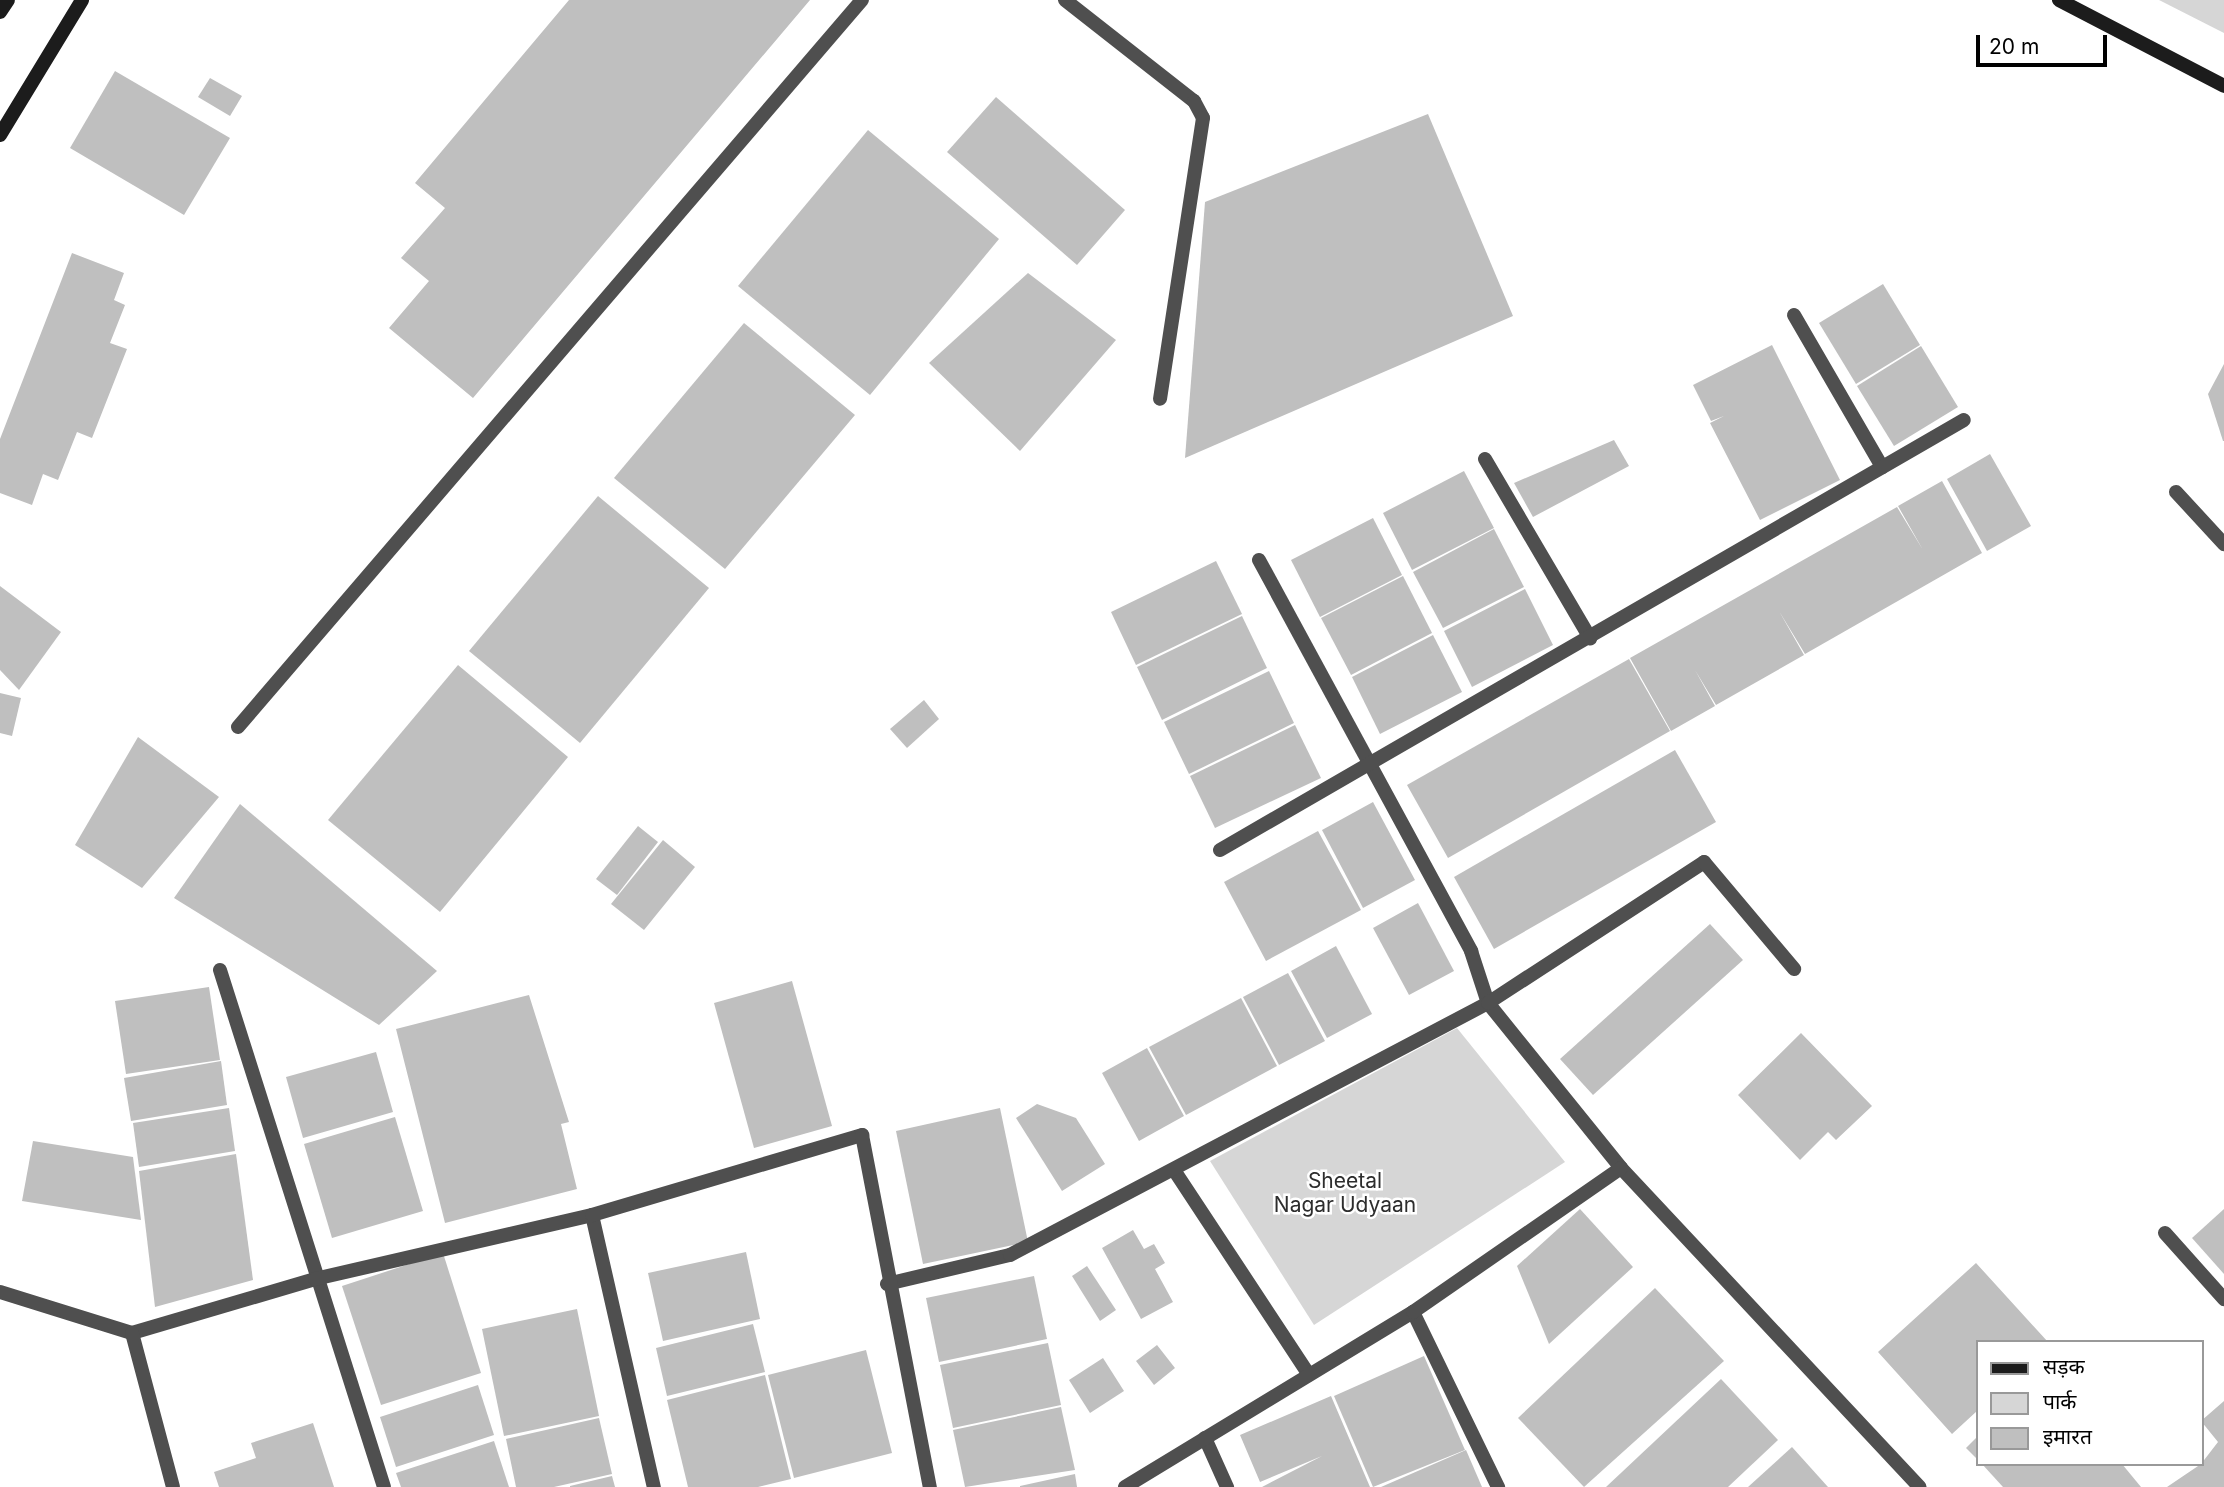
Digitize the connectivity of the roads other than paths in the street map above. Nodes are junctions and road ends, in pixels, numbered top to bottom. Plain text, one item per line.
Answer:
1 (8, 0) edge
2 (82, 0) edge
3 (862, 0) edge
4 (1065, 0) edge
5 (2059, 0) edge
6 (0, 12) edge
7 (2224, 86) edge
8 (0, 135) edge
9 (1794, 315) dead end
10 (1160, 399) dead end
11 (1964, 420) dead end
12 (1485, 459) dead end
13 (1882, 467) junction
14 (2176, 492) dead end
15 (2224, 544) edge
16 (1259, 560) dead end
17 (1590, 638) junction
18 (238, 727) dead end
19 (1373, 765) junction
20 (1220, 849) dead end
21 (1794, 969) dead end
22 (220, 970) dead end
23 (1488, 1003) junction
24 (1621, 1168) junction
25 (1174, 1170) junction
26 (592, 1215) junction
27 (2165, 1233) dead end
28 (315, 1279) junction
29 (887, 1284) junction
30 (0, 1292) edge
31 (2224, 1299) edge
32 (1413, 1312) junction
33 (132, 1333) junction
34 (1309, 1375) junction
35 (1205, 1438) junction
36 (173, 1487) edge
37 (384, 1487) edge
38 (654, 1487) edge
39 (930, 1487) edge
40 (1125, 1487) edge
41 (1227, 1487) edge
42 (1498, 1487) edge
43 (1919, 1487) edge

1 - 6 street
2 - 8 street
3 - 18 street
4 - 10 street
5 - 7 street
9 - 13 street
11 - 13 street
12 - 17 street
13 - 17 street
14 - 15 street
16 - 19 street
17 - 19 street
19 - 20 street
19 - 23 street
21 - 23 street
22 - 28 street
23 - 24 street
23 - 25 street
24 - 32 street
24 - 43 street
25 - 29 street
25 - 34 street
26 - 28 street
26 - 29 street
26 - 38 street
27 - 31 street
28 - 33 street
28 - 37 street
29 - 39 street
30 - 33 street
32 - 34 street
32 - 42 street
33 - 36 street
34 - 35 street
35 - 40 street
35 - 41 street

